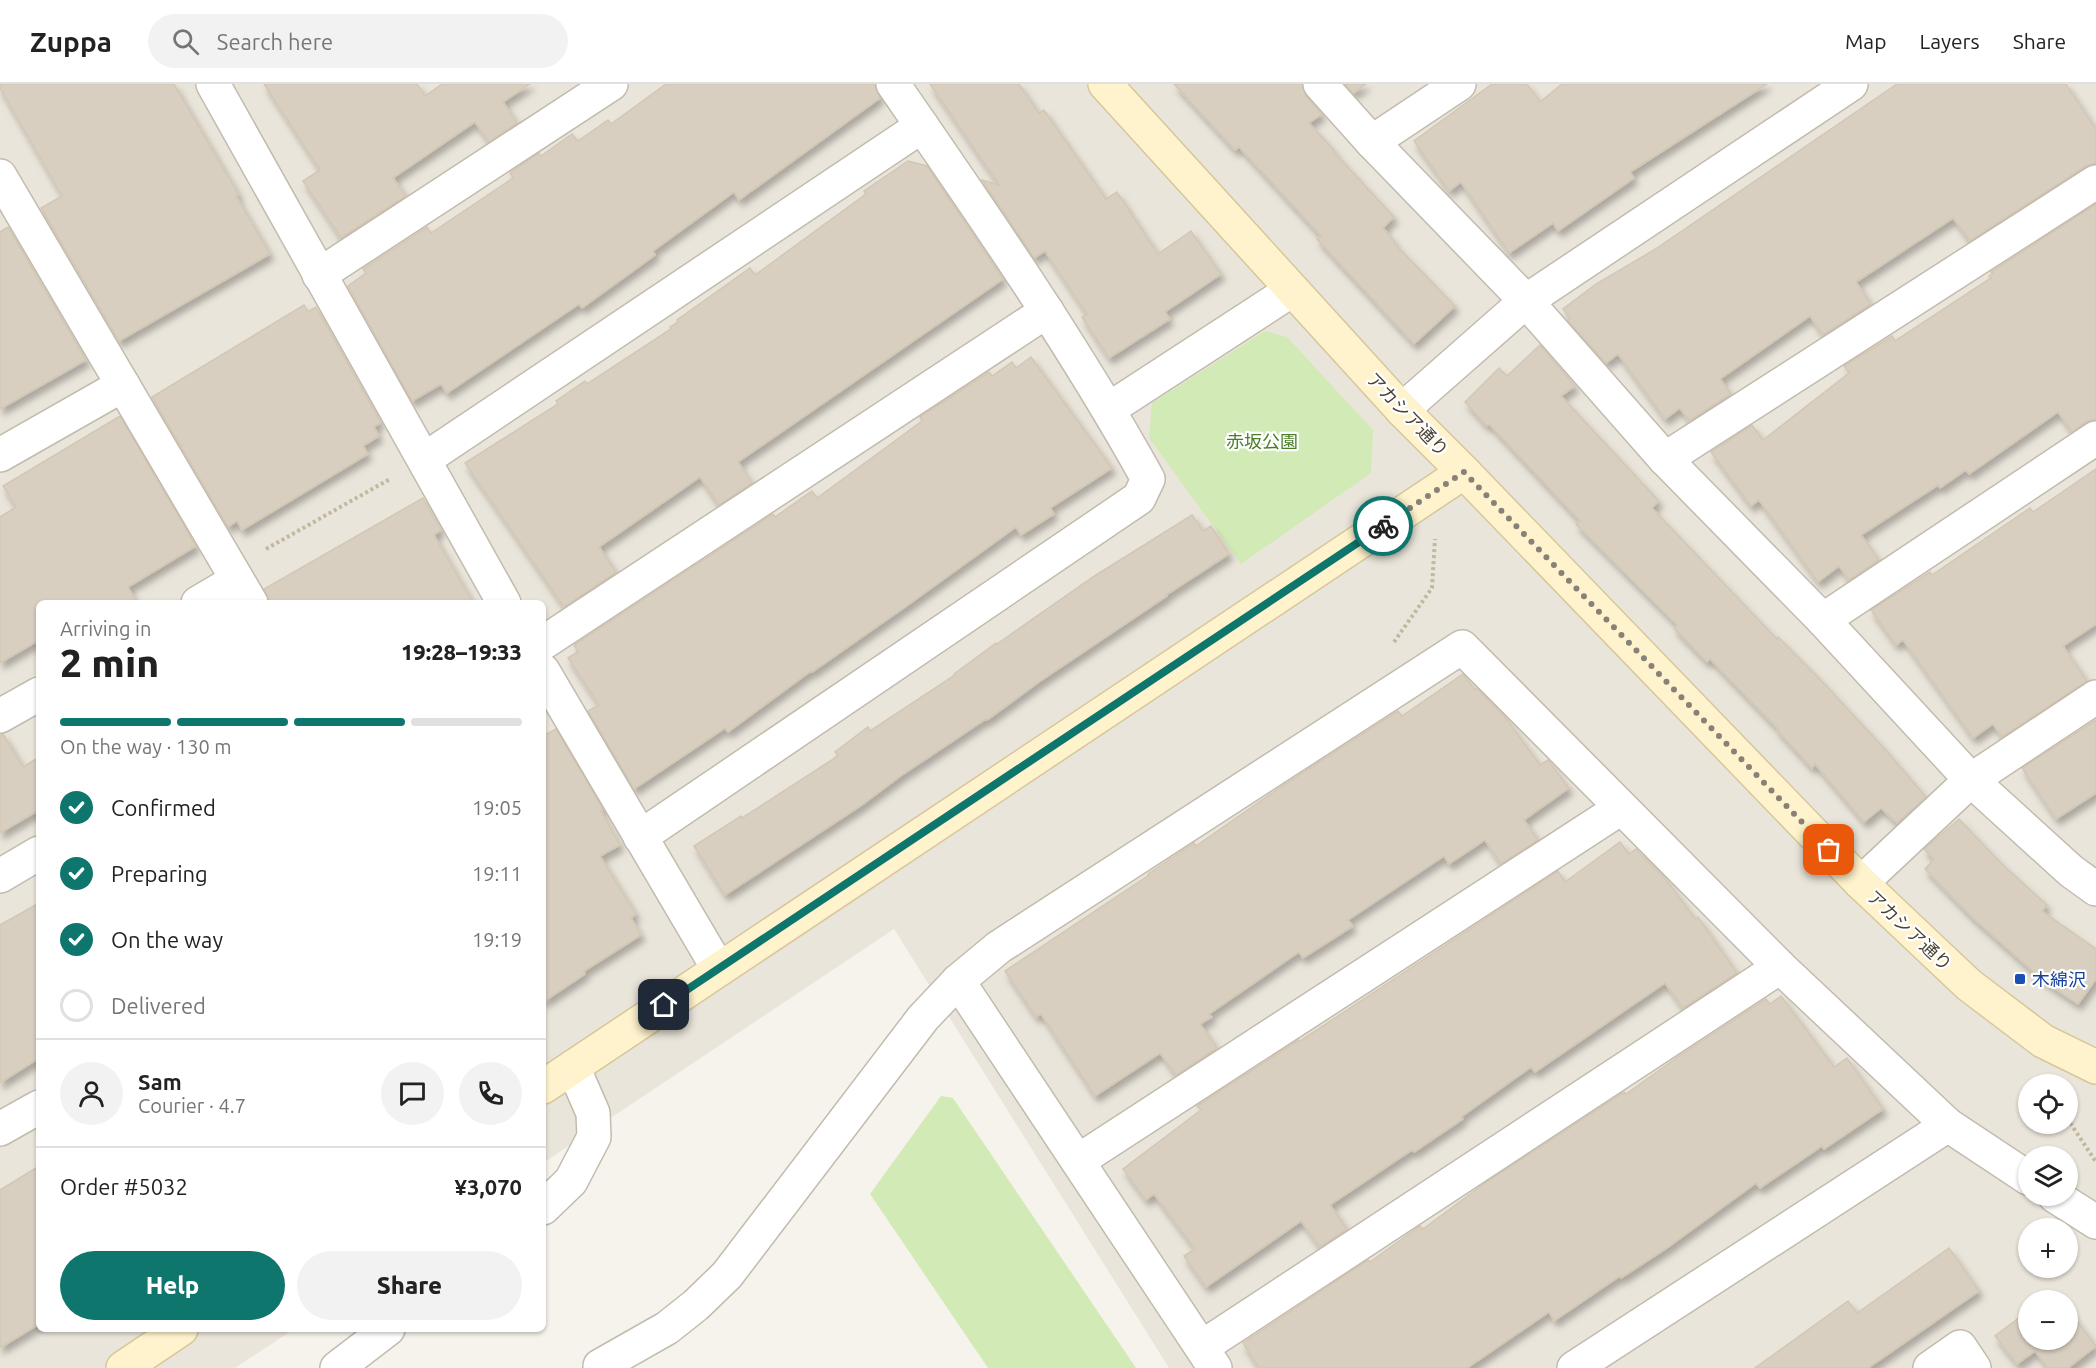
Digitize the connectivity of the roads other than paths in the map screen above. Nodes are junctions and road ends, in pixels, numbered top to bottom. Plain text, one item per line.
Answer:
1 (612, 84) edge
2 (893, 84) edge
3 (1105, 84) edge
4 (1320, 84) edge
5 (1458, 84) edge
6 (1851, 84) edge
7 (220, 86) edge
8 (922, 126) junction
9 (1372, 142) junction
10 (2096, 182) edge
11 (5, 196) edge
12 (319, 275) junction
13 (1292, 290) junction
14 (1526, 301) junction
15 (1047, 311) junction
16 (123, 385) junction
17 (1109, 409) junction
18 (1402, 410) junction
19 (2096, 438) edge
20 (0, 455) edge
21 (425, 459) junction
22 (1665, 459) junction
23 (1464, 472) junction
24 (240, 584) edge
25 (205, 600) edge
26 (502, 600) edge
27 (1824, 620) junction
28 (546, 641) edge
29 (546, 676) edge
30 (36, 696) edge
31 (2096, 697) edge
32 (0, 716) edge
33 (1971, 780) junction
34 (1621, 808) junction
35 (640, 837) junction
36 (36, 855) edge
37 (0, 876) edge
38 (1861, 883) junction
39 (2096, 889) edge
40 (1780, 967) junction
41 (718, 968) junction
42 (958, 981) junction
43 (573, 1067) junction
44 (2096, 1067) edge
45 (546, 1085) edge
46 (36, 1109) edge
47 (1948, 1125) junction
48 (0, 1129) edge
49 (1078, 1161) junction
50 (2018, 1171) edge
51 (546, 1205) edge
52 (2071, 1206) edge
53 (2096, 1222) edge
54 (177, 1332) edge
55 (384, 1332) edge
56 (1208, 1358) edge
57 (123, 1368) edge
58 (337, 1368) edge
59 (601, 1368) edge
60 (1574, 1368) edge
61 (1930, 1368) edge
62 (1974, 1368) edge

1 - 12 street
2 - 8 street
3 - 13 street, アカシア通り
4 - 9 street
5 - 9 street
6 - 14 street
7 - 12 street
8 - 15 street
8 - 21 street
9 - 14 street
10 - 22 street
11 - 16 street
12 - 21 street
13 - 17 street
13 - 18 street, アカシア通り
14 - 18 street
14 - 22 street
15 - 17 street
15 - 28 street
16 - 20 street
16 - 24 street
17 - 35 street
18 - 23 street, アカシア通り
19 - 27 street
21 - 26 street
22 - 27 street
23 - 38 street, アカシア通り
23 - 41 street
24 - 25 street
27 - 33 street
29 - 35 street
30 - 32 street
31 - 33 street
33 - 38 street
33 - 39 street
34 - 40 street
34 - 42 street
34 - 49 street
35 - 41 street
36 - 37 street
38 - 44 street, アカシア通り
40 - 47 street
40 - 56 street
41 - 43 street
42 - 49 street
42 - 59 street
43 - 45 street
43 - 51 street
46 - 48 street
47 - 50 street
47 - 60 street
49 - 56 street
52 - 53 street
54 - 57 street
55 - 58 street
61 - 62 street

